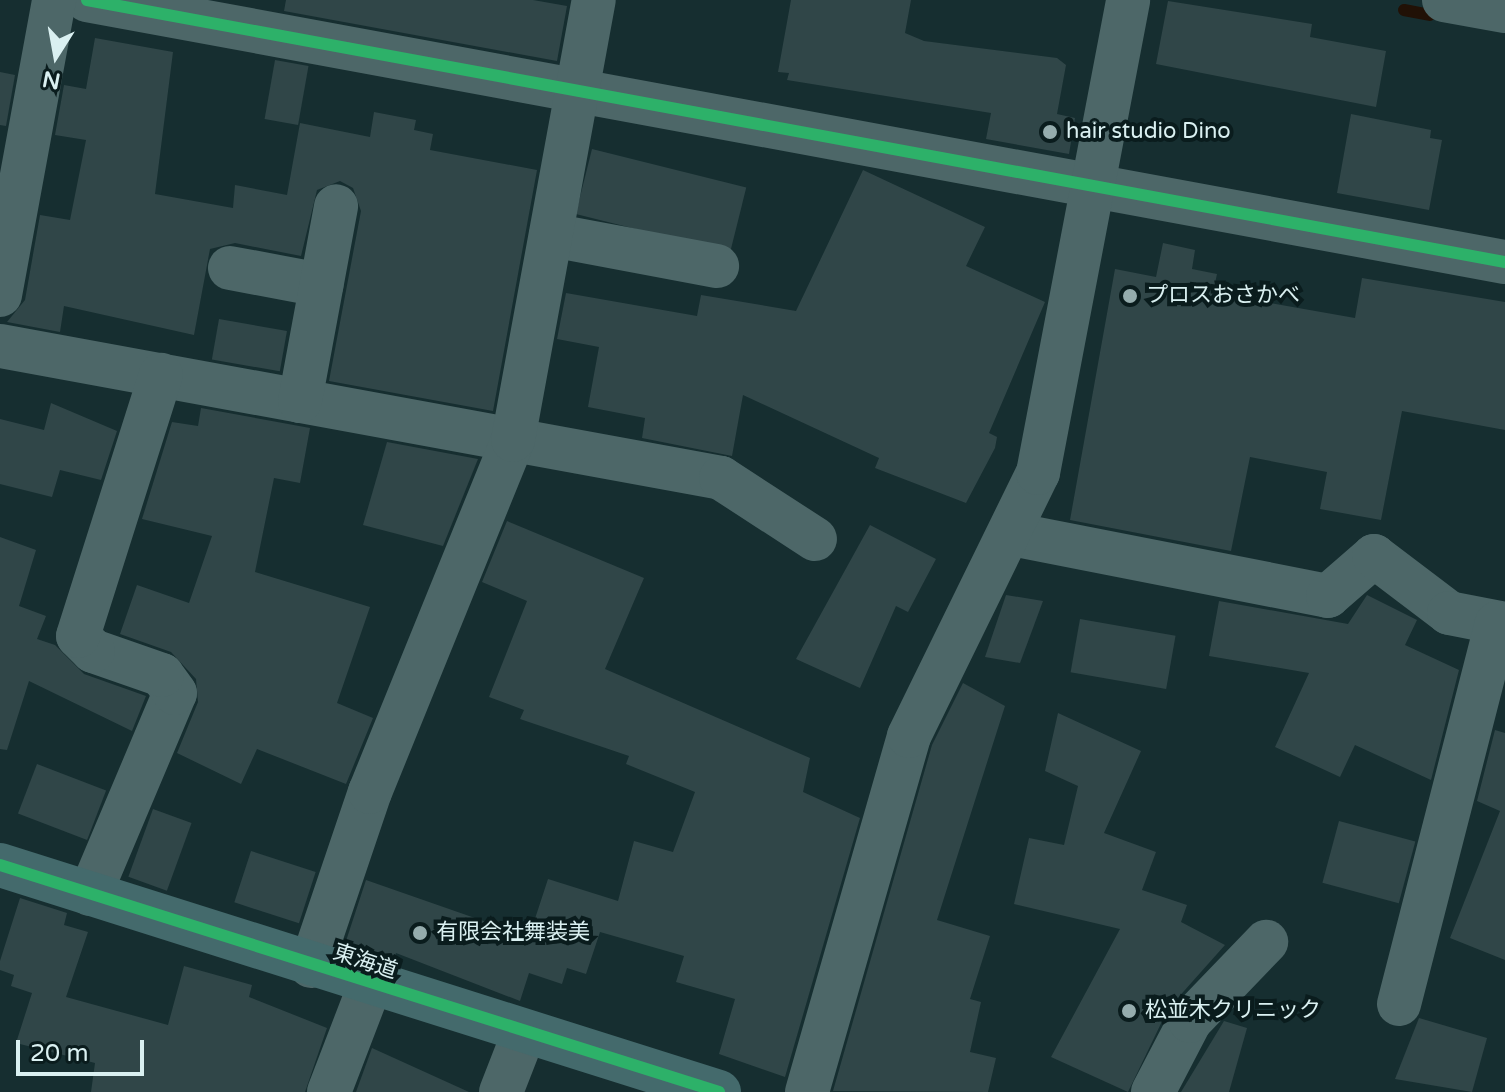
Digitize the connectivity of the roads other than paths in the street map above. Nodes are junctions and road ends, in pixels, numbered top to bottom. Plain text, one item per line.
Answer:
1 (54, 0) edge
2 (87, 0) edge
3 (594, 0) edge
4 (1128, 0) edge
5 (1444, 0) edge
6 (1505, 11) edge
7 (577, 90) junction
8 (1094, 186) junction
9 (336, 206) dead end
10 (551, 235) junction
11 (1505, 262) edge
12 (717, 266) dead end
13 (230, 268) dead end
14 (321, 285) junction
15 (0, 295) edge
16 (0, 346) edge
17 (161, 375) junction
18 (300, 401) junction
19 (513, 440) junction
20 (1012, 534) junction
21 (815, 539) dead end
22 (1501, 624) edge
23 (0, 865) edge
24 (90, 894) junction
25 (1266, 942) dead end
26 (311, 966) junction
27 (370, 985) junction
28 (1399, 1004) dead end
29 (524, 1033) junction
30 (329, 1092) edge
31 (501, 1092) edge
32 (719, 1092) edge
33 (807, 1092) edge
34 (1153, 1092) edge

1 - 15 street
2 - 7 street
3 - 7 street
4 - 8 street
5 - 6 street
7 - 8 street
7 - 10 street
8 - 11 street
8 - 20 street
9 - 14 street
10 - 12 street
10 - 19 street
13 - 14 street
14 - 18 street
16 - 17 street
17 - 18 street
17 - 24 street
18 - 19 street
19 - 21 street
19 - 26 street
20 - 22 street
20 - 33 street
22 - 28 street
23 - 24 main road, 東海道
24 - 26 main road, 東海道
25 - 34 street
26 - 27 main road, 東海道
27 - 29 main road, 東海道
27 - 30 street
29 - 31 street
29 - 32 main road, 東海道

